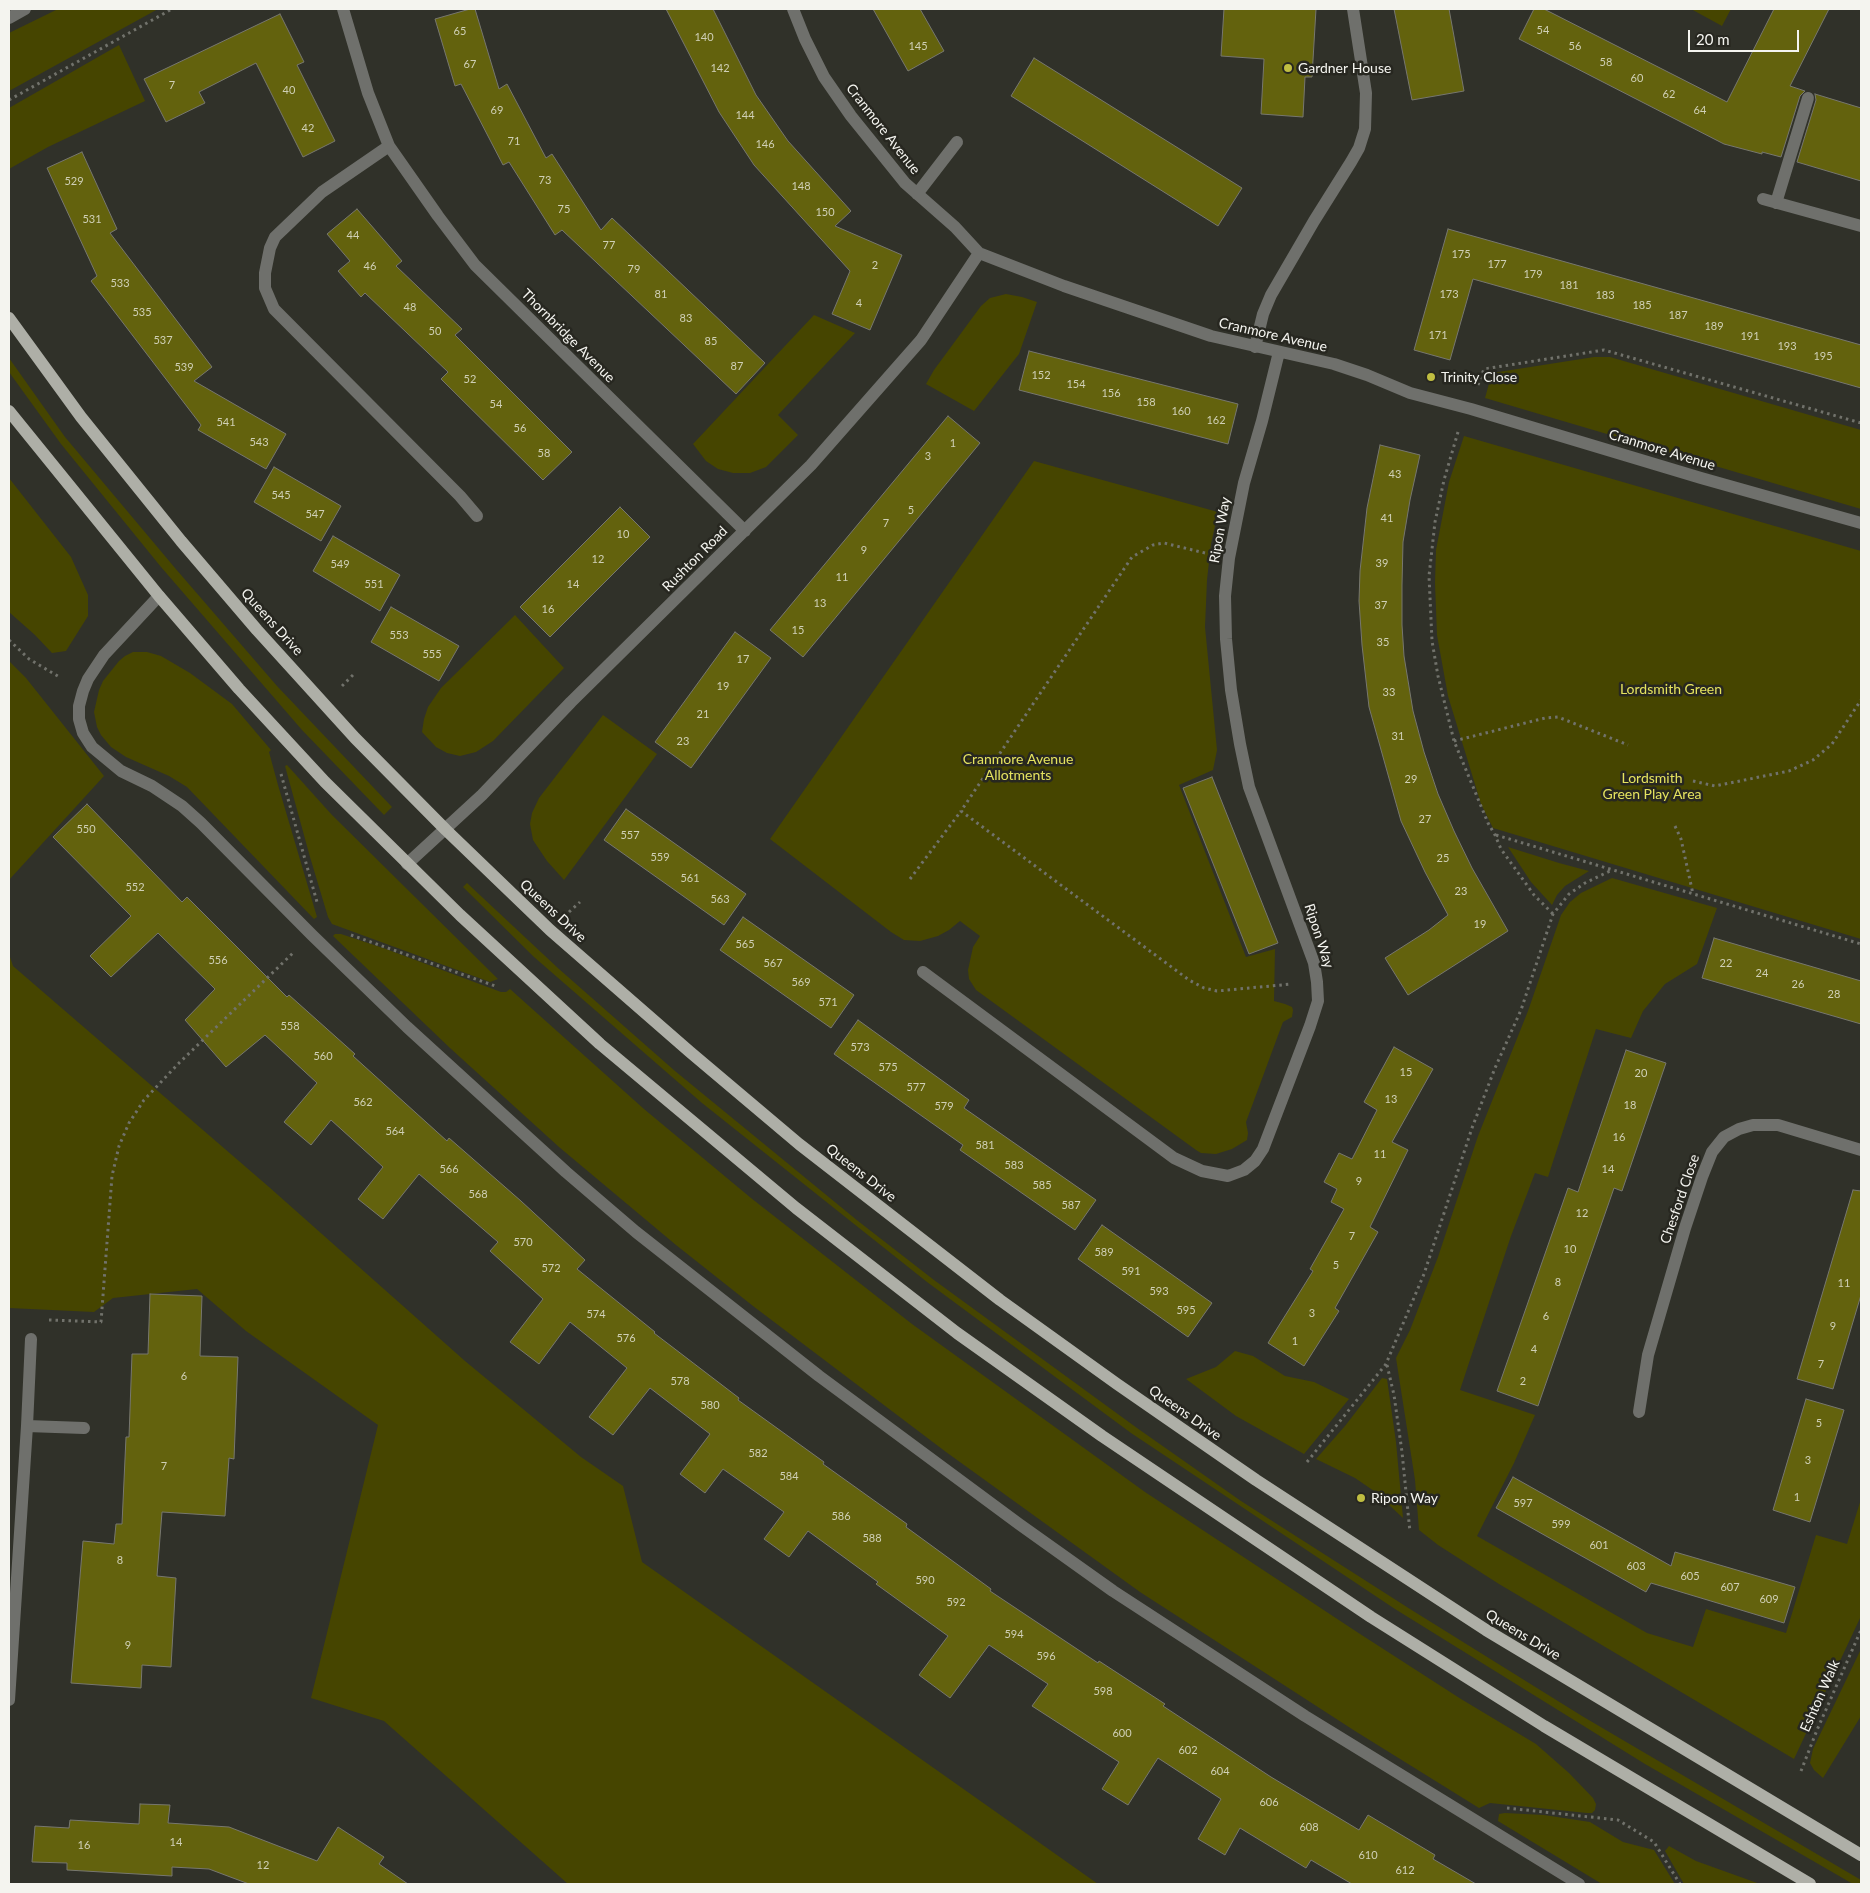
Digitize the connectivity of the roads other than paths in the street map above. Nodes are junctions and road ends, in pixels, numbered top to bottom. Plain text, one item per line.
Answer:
1 (25, 9) edge
2 (343, 9) edge
3 (793, 9) edge
4 (1353, 9) edge
5 (9, 18) edge
6 (1808, 98) dead end
7 (956, 142) dead end
8 (389, 146) junction
9 (917, 194) junction
10 (1861, 226) edge
11 (978, 253) junction
12 (9, 318) edge
13 (1255, 347) junction
14 (1279, 352) junction
15 (9, 411) edge
16 (478, 516) dead end
17 (1861, 523) edge
18 (745, 531) junction
19 (158, 596) junction
20 (446, 830) junction
21 (407, 864) junction
22 (923, 972) dead end
23 (1861, 1150) edge
24 (31, 1339) road end
25 (1639, 1412) dead end
26 (28, 1426) junction
27 (84, 1428) dead end
28 (9, 1700) edge
29 (1861, 1855) edge
30 (1579, 1884) edge
31 (1810, 1884) edge

1 - 5 street
2 - 8 street, Thornbridge Avenue
3 - 9 street, Cranmore Avenue
4 - 13 street
6 - 10 street
7 - 9 street
8 - 16 street
8 - 18 street, Thornbridge Avenue
9 - 11 street, Cranmore Avenue
11 - 13 street, Cranmore Avenue
11 - 18 street, Rushton Road
12 - 20 main road, Queens Drive
13 - 14 street, Cranmore Avenue
14 - 17 street, Cranmore Avenue
14 - 22 street, Ripon Way
15 - 19 main road
18 - 20 street, Rushton Road
19 - 21 main road
19 - 30 street
20 - 21 street, Rushton Road
20 - 29 main road, Queens Drive
21 - 31 main road
23 - 25 street, Chesford Close
24 - 26 street
26 - 27 street
26 - 28 street

